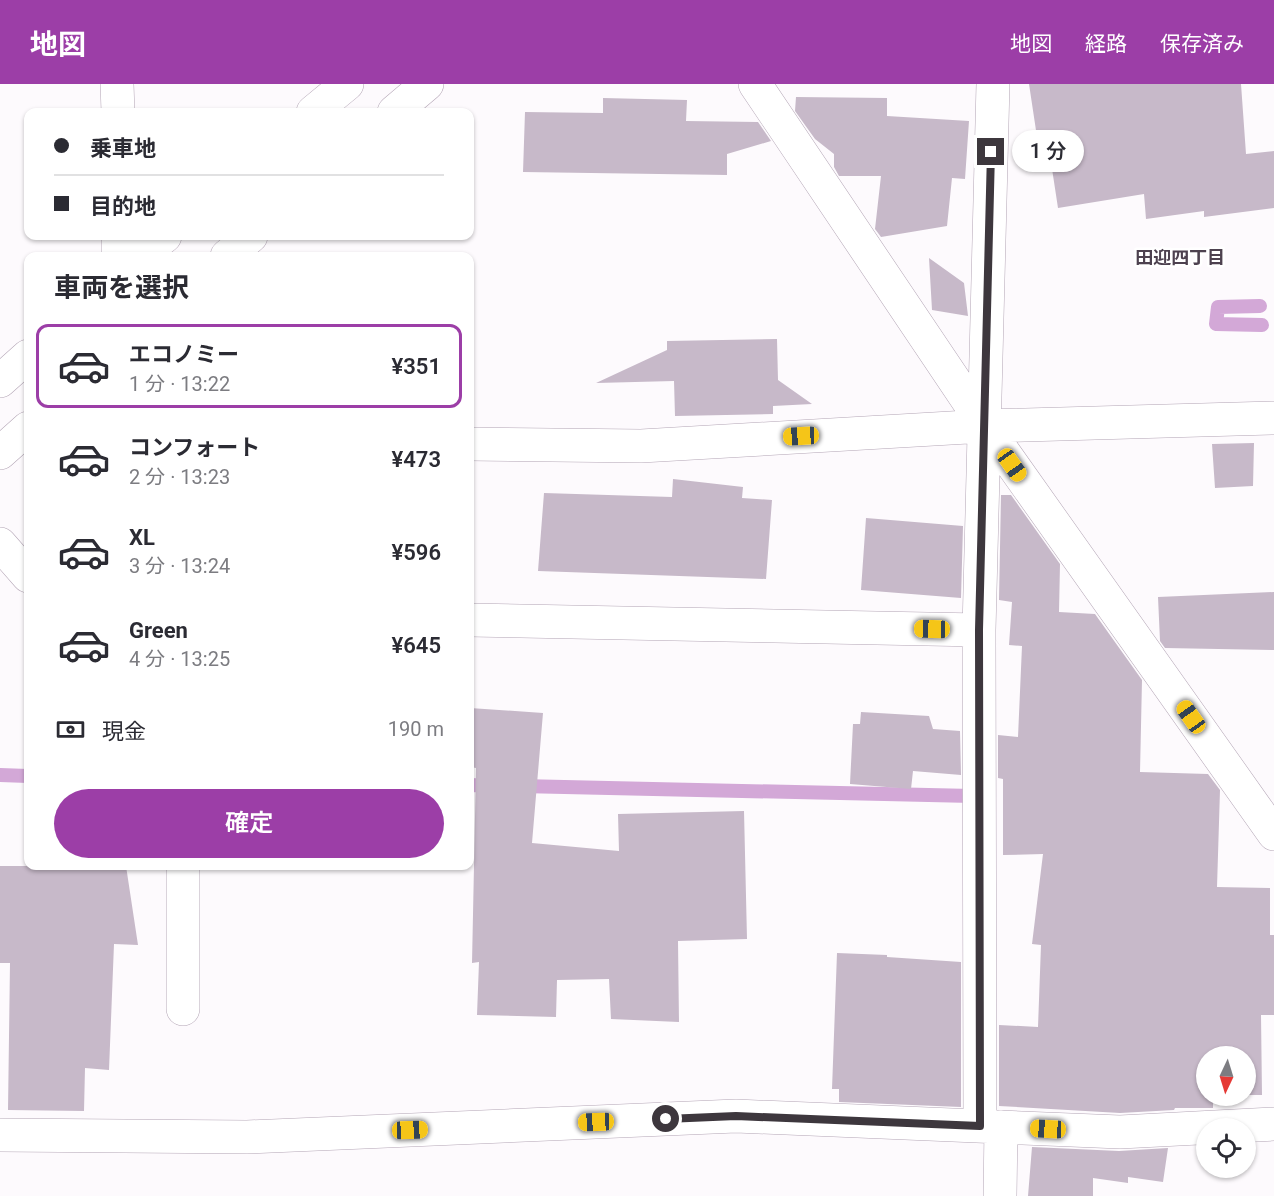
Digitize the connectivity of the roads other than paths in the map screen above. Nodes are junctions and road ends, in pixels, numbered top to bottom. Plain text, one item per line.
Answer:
1 (117, 84) edge
2 (347, 84) edge
3 (427, 84) edge
4 (755, 84) edge
5 (993, 84) edge
6 (118, 108) edge
7 (318, 108) edge
8 (399, 108) edge
9 (160, 240) edge
10 (246, 240) edge
11 (145, 252) edge
12 (232, 252) edge
13 (24, 360) edge
14 (0, 381) edge
15 (1274, 417) edge
16 (985, 426) junction
17 (24, 432) edge
18 (474, 444) edge
19 (0, 453) edge
20 (0, 544) edge
21 (24, 571) edge
22 (474, 620) edge
23 (979, 630) junction
24 (1274, 834) edge
25 (183, 870) edge
26 (183, 1009) dead end
27 (1274, 1124) edge
28 (990, 1126) junction
29 (0, 1135) edge
30 (1000, 1196) edge

1 - 6 street
2 - 7 street
3 - 8 street
4 - 16 street
5 - 16 street
9 - 11 street
10 - 12 street
13 - 14 street
15 - 16 street
16 - 18 street
16 - 23 street
16 - 24 street
17 - 19 street
20 - 21 street
22 - 23 street
23 - 28 street
25 - 26 street
27 - 28 street
28 - 29 street
28 - 30 street

